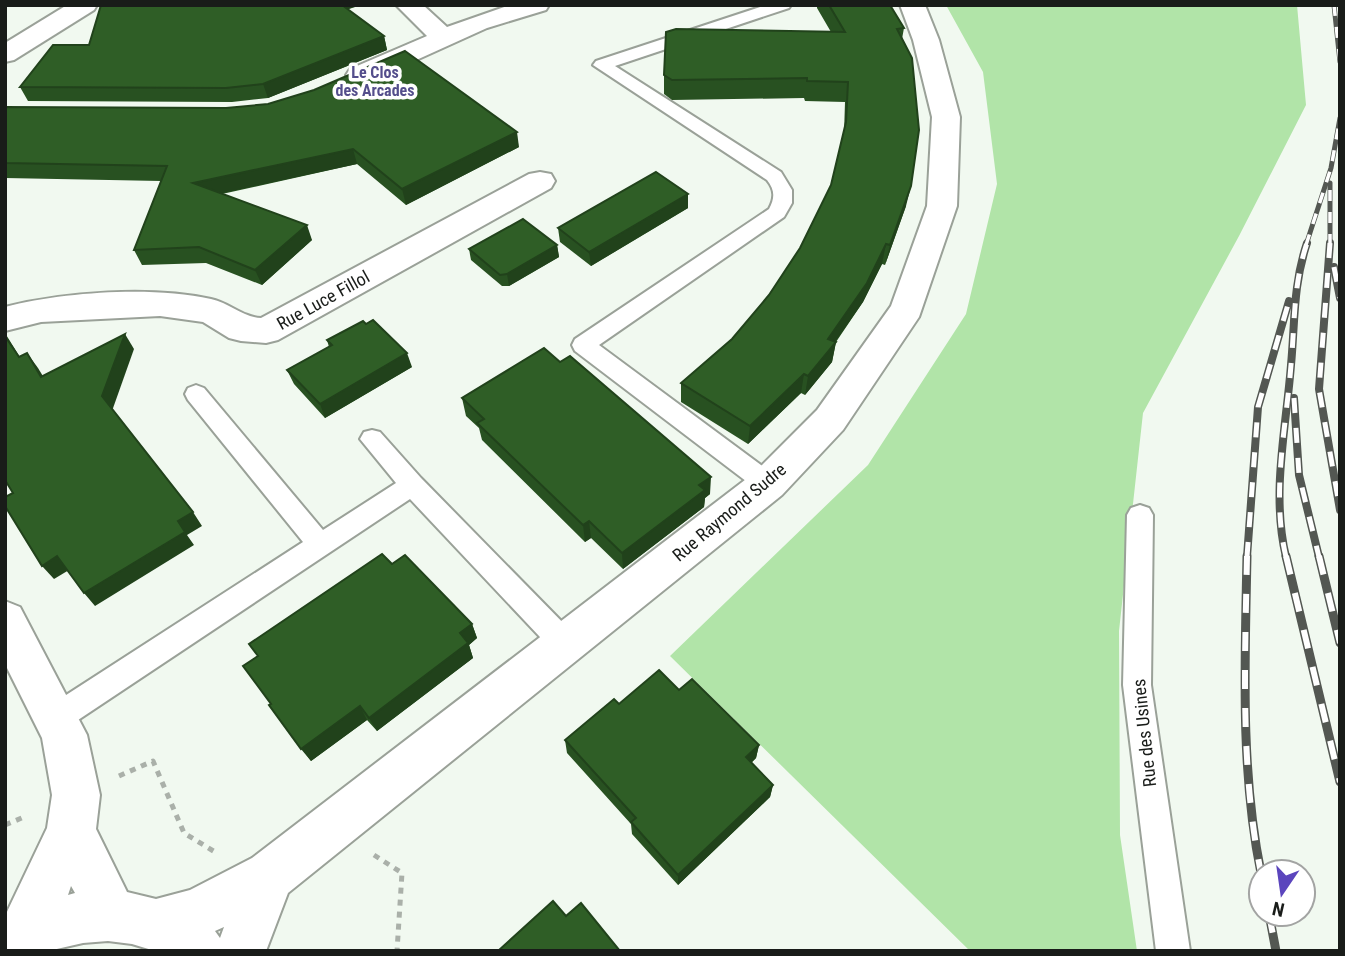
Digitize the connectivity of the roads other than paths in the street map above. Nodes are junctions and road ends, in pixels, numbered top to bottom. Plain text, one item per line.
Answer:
1 (85, 5) edge
2 (408, 5) edge
3 (537, 5) edge
4 (783, 5) edge
5 (912, 5) edge
6 (445, 39) junction
7 (5, 54) edge
8 (333, 87) edge
9 (540, 181) dead end
10 (5, 319) edge
11 (196, 394) dead end
12 (372, 439) dead end
13 (768, 484) junction
14 (412, 485) junction
15 (1140, 515) dead end
16 (320, 544) junction
17 (5, 620) edge
18 (565, 643) junction
19 (56, 718) junction
20 (74, 813) junction
21 (270, 876) junction
22 (111, 914) junction
23 (15, 937) edge
24 (179, 937) edge
25 (240, 951) edge
26 (1172, 951) edge

1 - 7 street
2 - 6 street
3 - 6 street
4 - 13 lane
5 - 13 street, Rue Raymond Sudre
6 - 8 street
9 - 10 street, Rue Luce Fillol
11 - 16 lane
12 - 14 lane
13 - 18 street, Rue Raymond Sudre
14 - 16 lane
14 - 18 lane
15 - 26 lane, Rue des Usines
16 - 19 lane
17 - 19 street
18 - 21 street, Rue Raymond Sudre
19 - 20 street
20 - 22 street
20 - 23 street
21 - 24 street, Rue Raymond Sudre
21 - 25 street, Rue Raymond Sudre
22 - 23 street
22 - 24 street

